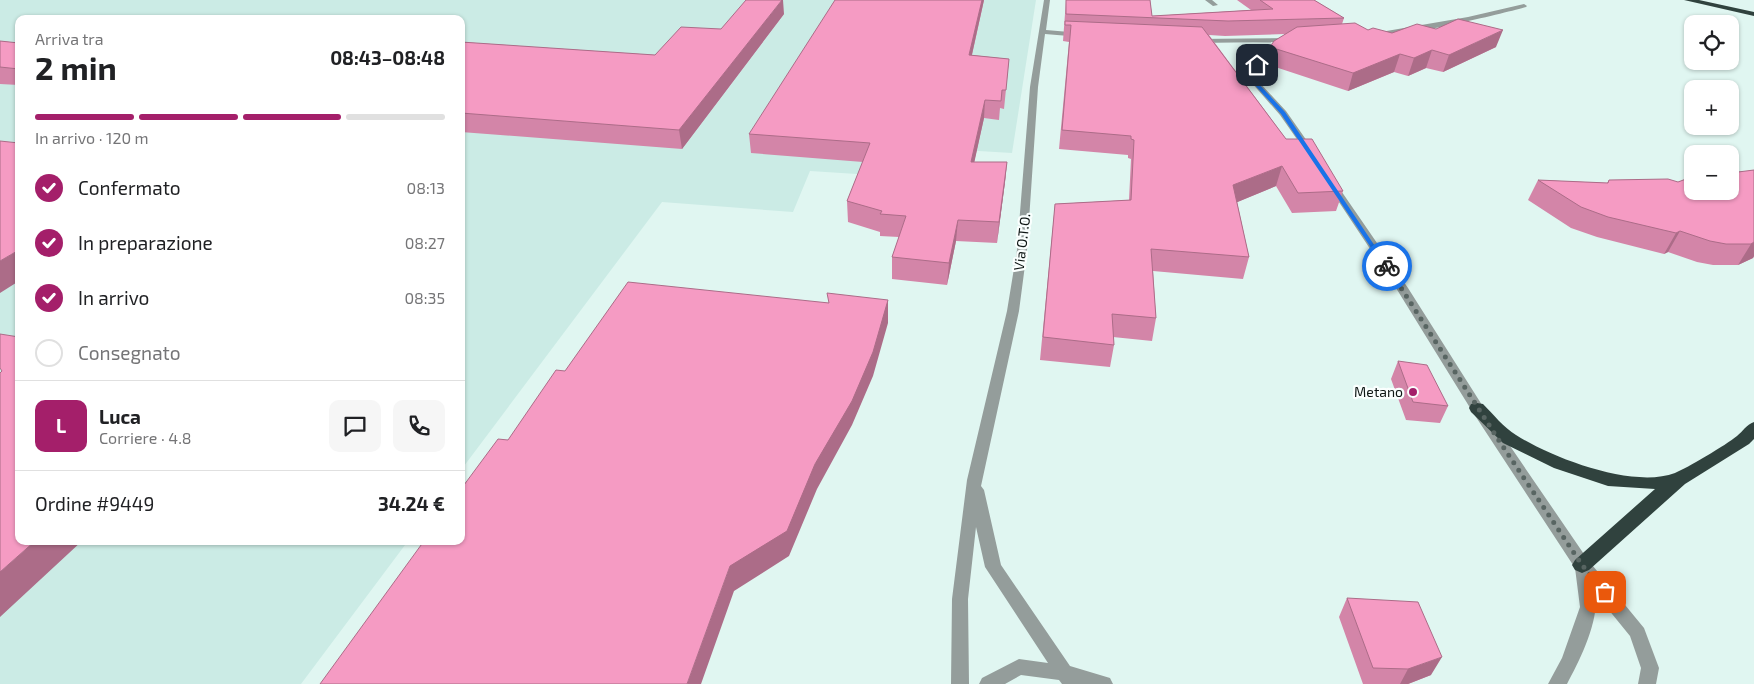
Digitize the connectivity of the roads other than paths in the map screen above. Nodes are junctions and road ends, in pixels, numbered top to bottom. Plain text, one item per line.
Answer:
1 (1048, 0) edge
2 (1208, 0) edge
3 (1688, 0) edge
4 (1695, 0) edge
5 (1729, 0) edge
6 (1739, 3) junction
7 (1754, 4) edge
8 (1214, 5) dead end
9 (1524, 6) dead end
10 (1754, 14) edge
11 (1043, 32) junction
12 (1091, 35) edge
13 (1364, 35) edge
14 (1186, 41) edge
15 (1316, 161) edge
16 (1326, 177) edge
17 (1477, 408) junction
18 (1754, 428) edge
19 (1679, 479) junction
20 (974, 480) junction
21 (1582, 565) junction
22 (1066, 680) edge
23 (960, 684) edge
24 (988, 684) edge
25 (1104, 684) edge
26 (1557, 684) edge
27 (1647, 684) edge

1 - 11 street, Via O.T.O.
2 - 8 street
3 - 10 highway
4 - 6 highway
5 - 6 highway
6 - 7 highway
9 - 13 street
11 - 12 street
11 - 20 street, Via O.T.O.
14 - 15 street
16 - 17 street
17 - 19 highway
17 - 21 street
18 - 19 highway
19 - 21 highway
20 - 22 street, Via O.T.O.
20 - 23 street, Via O.T.O.
21 - 26 street
21 - 27 street
22 - 24 street
22 - 25 street

